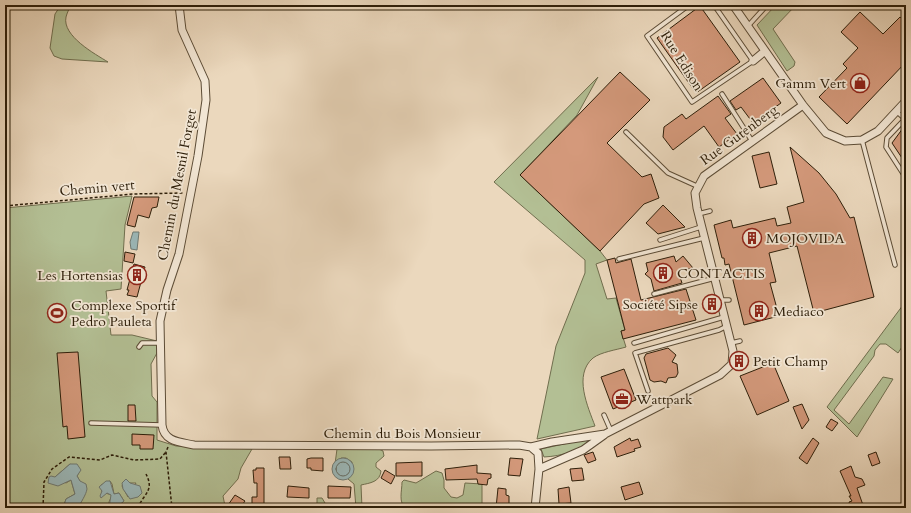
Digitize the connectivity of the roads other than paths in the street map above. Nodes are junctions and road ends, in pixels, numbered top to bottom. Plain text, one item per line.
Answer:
1 (179, 5) edge
2 (689, 5) edge
3 (714, 5) edge
4 (733, 5) edge
5 (767, 5) edge
6 (748, 26) junction
7 (765, 51) junction
8 (753, 61) junction
9 (722, 94) dead end
10 (906, 101) edge
11 (803, 105) junction
12 (896, 111) junction
13 (906, 120) edge
14 (626, 132) dead end
15 (862, 140) junction
16 (752, 141) junction
17 (906, 178) edge
18 (699, 187) junction
19 (710, 211) dead end
20 (698, 214) junction
21 (702, 227) junction
22 (704, 238) junction
23 (660, 240) dead end
24 (618, 259) dead end
25 (895, 265) dead end
26 (714, 278) junction
27 (654, 294) dead end
28 (720, 300) junction
29 (729, 300) dead end
30 (724, 317) junction
31 (727, 326) junction
32 (740, 341) dead end
33 (634, 342) dead end
34 (160, 343) junction
35 (731, 343) junction
36 (139, 347) dead end
37 (648, 391) dead end
38 (604, 416) dead end
39 (91, 423) dead end
40 (162, 425) junction
41 (608, 433) junction
42 (531, 447) junction
43 (539, 470) junction
44 (535, 508) edge

1 - 34 street, Chemin du Mesnil Forget
2 - 8 lane, Rue Edison
3 - 8 lane
4 - 6 street
5 - 6 lane
6 - 7 street
7 - 8 street, Rue Edison
7 - 11 street
9 - 16 lane
10 - 12 street
11 - 15 street
11 - 16 street, Rue Gutenberg
12 - 13 lane
12 - 15 street
13 - 17 lane
14 - 18 lane
15 - 25 lane
16 - 18 street, Rue Gutenberg
18 - 20 street, Rue Gutenberg
19 - 20 lane
20 - 21 street, Rue Gutenberg
21 - 22 street, Rue Gutenberg
21 - 23 lane
22 - 24 lane
22 - 26 street, Rue Gutenberg
26 - 27 lane
26 - 28 street, Rue Gutenberg
28 - 29 lane
28 - 30 street, Rue Gutenberg
30 - 31 street, Rue Gutenberg
30 - 33 lane
31 - 35 street, Rue Gutenberg
31 - 37 lane
32 - 35 lane
34 - 36 lane
34 - 40 street, Chemin du Mesnil Forget
35 - 41 street, Rue Gutenberg
38 - 41 lane
39 - 40 lane
40 - 42 street, Chemin du Bois Monsieur
41 - 42 street, Rue Gutenberg
41 - 43 street
42 - 43 street
43 - 44 street

